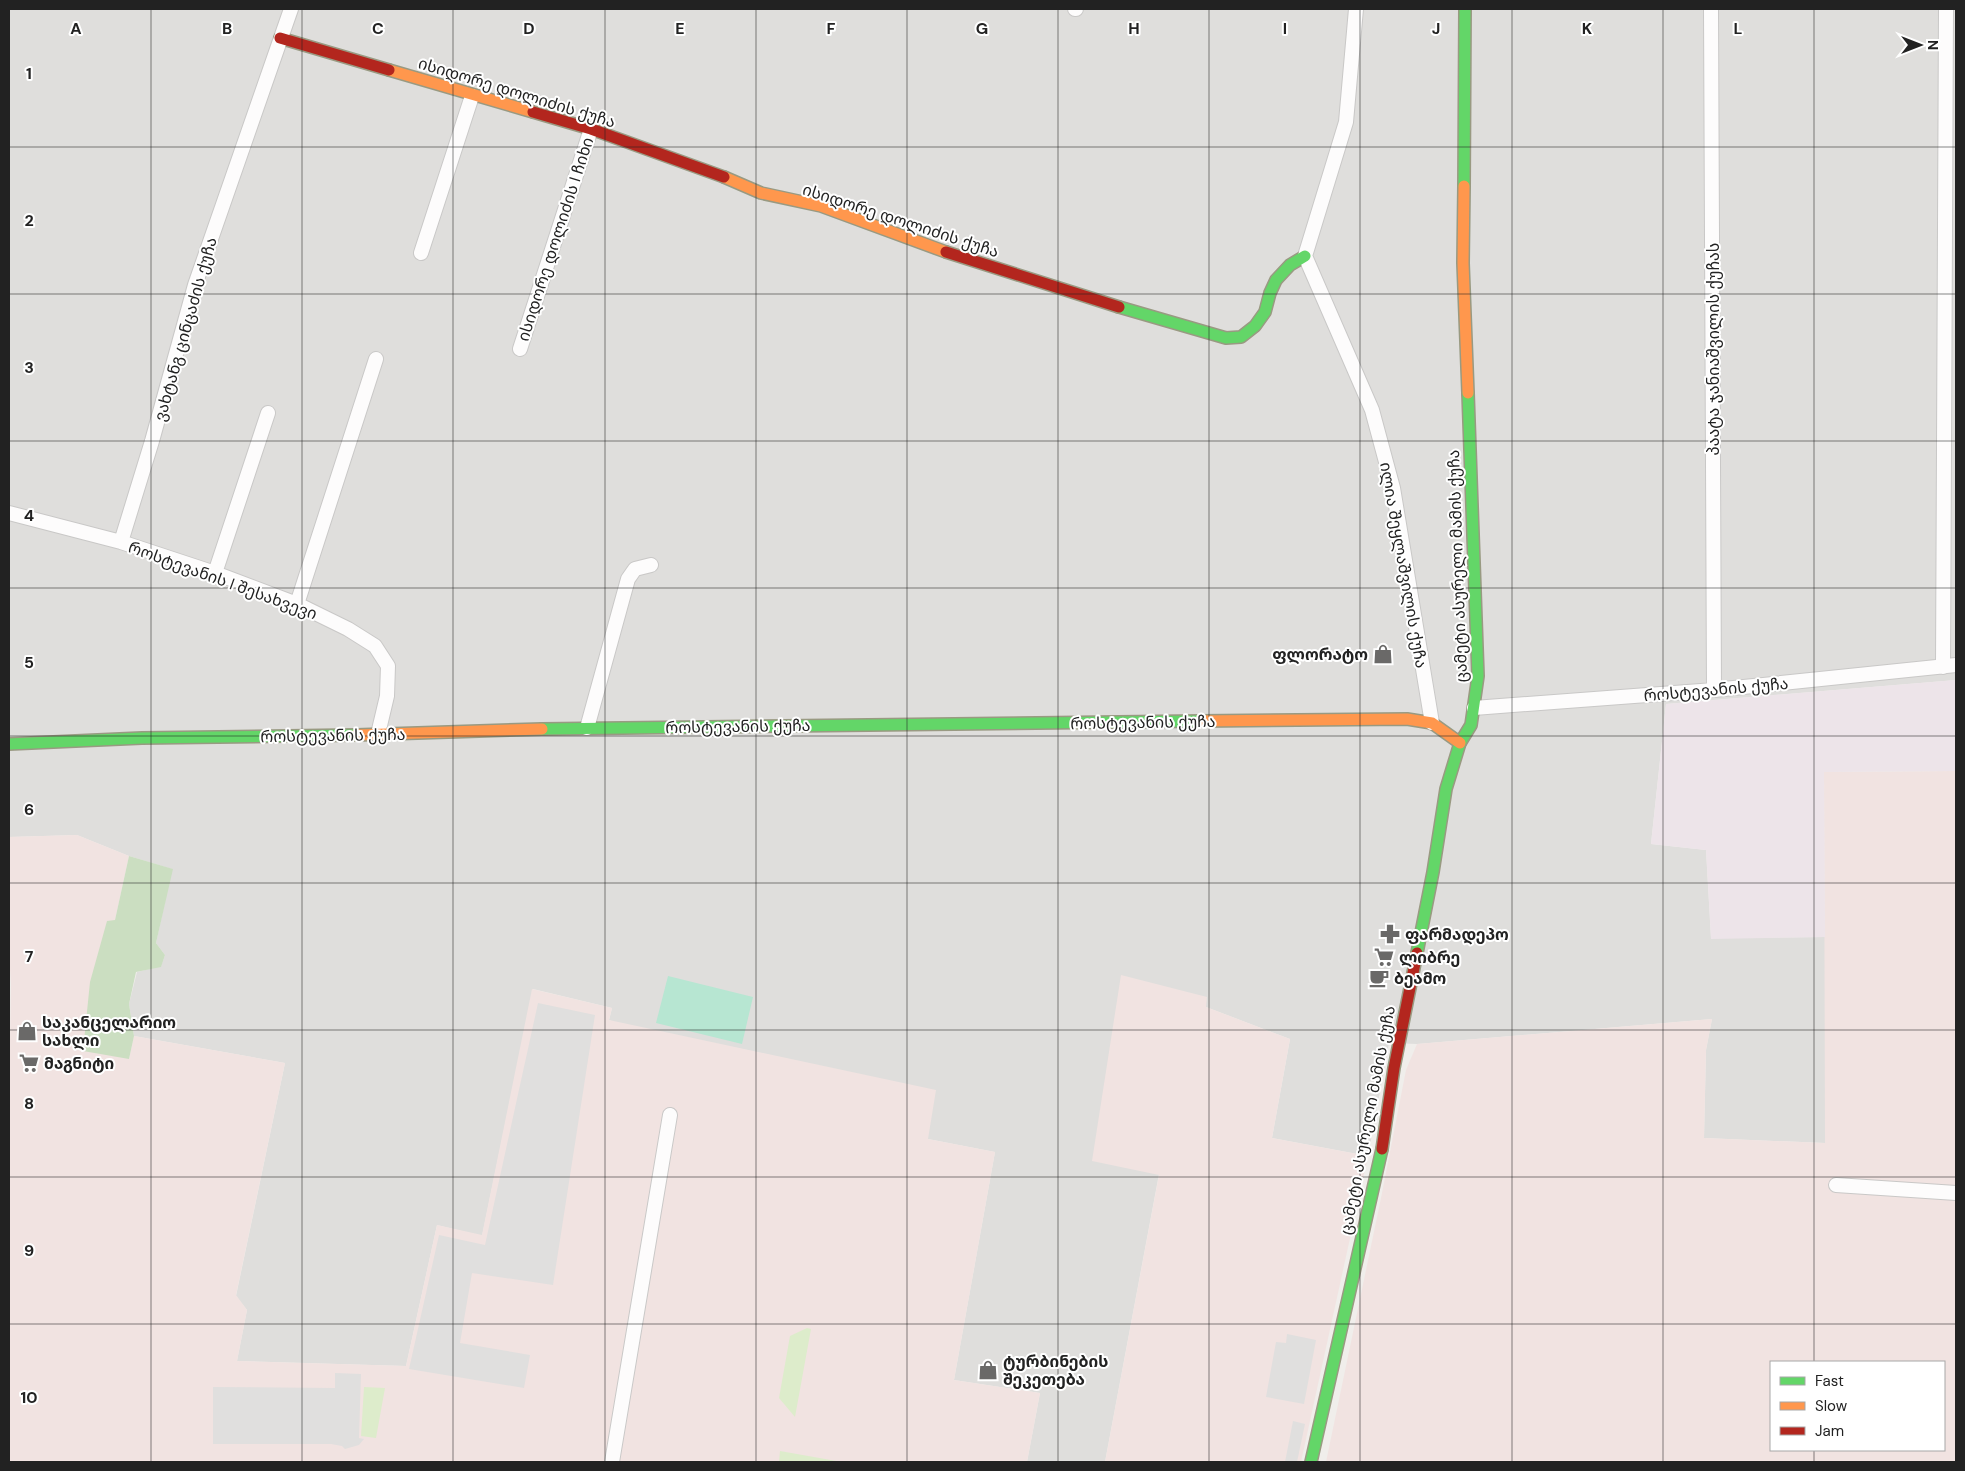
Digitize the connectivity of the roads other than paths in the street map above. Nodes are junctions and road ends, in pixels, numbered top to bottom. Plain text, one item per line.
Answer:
1 (291, 9) edge
2 (1356, 9) edge
3 (1465, 9) edge
4 (1711, 9) edge
5 (1946, 9) edge
6 (280, 38) junction
7 (472, 96) junction
8 (591, 130) junction
9 (420, 253) dead end
10 (1306, 256) junction
11 (520, 349) dead end
12 (376, 359) dead end
13 (268, 413) dead end
14 (9, 513) edge
15 (121, 542) junction
16 (651, 565) dead end
17 (215, 573) junction
18 (297, 604) junction
19 (1950, 666) edge
20 (1714, 690) junction
21 (1474, 708) junction
22 (1432, 723) junction
23 (587, 728) junction
24 (378, 734) junction
25 (1460, 743) junction
26 (9, 744) edge
27 (670, 1115) dead end
28 (1836, 1184) dead end
29 (1956, 1193) edge
30 (612, 1462) edge
31 (1311, 1462) edge

1 - 6 street, ვახტანგ ცინცაძის ქუჩა
2 - 10 street
3 - 21 street, ცამეტი ასურელი მამის ქუჩა
4 - 20 street, პაატა ჯანიაშვილის ქუჩას
5 - 19 street
6 - 7 street, ისიდორე დოლიძის ქუჩა
6 - 15 street, ვახტანგ ცინცაძის ქუჩა
7 - 8 street, ისიდორე დოლიძის ქუჩა
7 - 9 street
8 - 10 street, ისიდორე დოლიძის ქუჩა
8 - 11 street, ისიდორე დოლიძის I ჩიხი
10 - 22 street, ილია შეყლაშვილის ქუჩა
12 - 18 street
13 - 17 street
14 - 15 street
15 - 17 street, როსტევანის I შესახვევი
16 - 23 street
17 - 18 street, როსტევანის I შესახვევი
18 - 24 street, როსტევანის I შესახვევი
19 - 20 street, როსტევანის ქუჩა
20 - 21 street, როსტევანის ქუჩა
21 - 25 street, ცამეტი ასურელი მამის ქუჩა
22 - 23 street, როსტევანის ქუჩა
22 - 25 street, როსტევანის ქუჩა
23 - 24 street, როსტევანის ქუჩა
24 - 26 street, როსტევანის ქუჩა
25 - 31 street, ცამეტი ასურელი მამის ქუჩა
27 - 30 street
28 - 29 street

